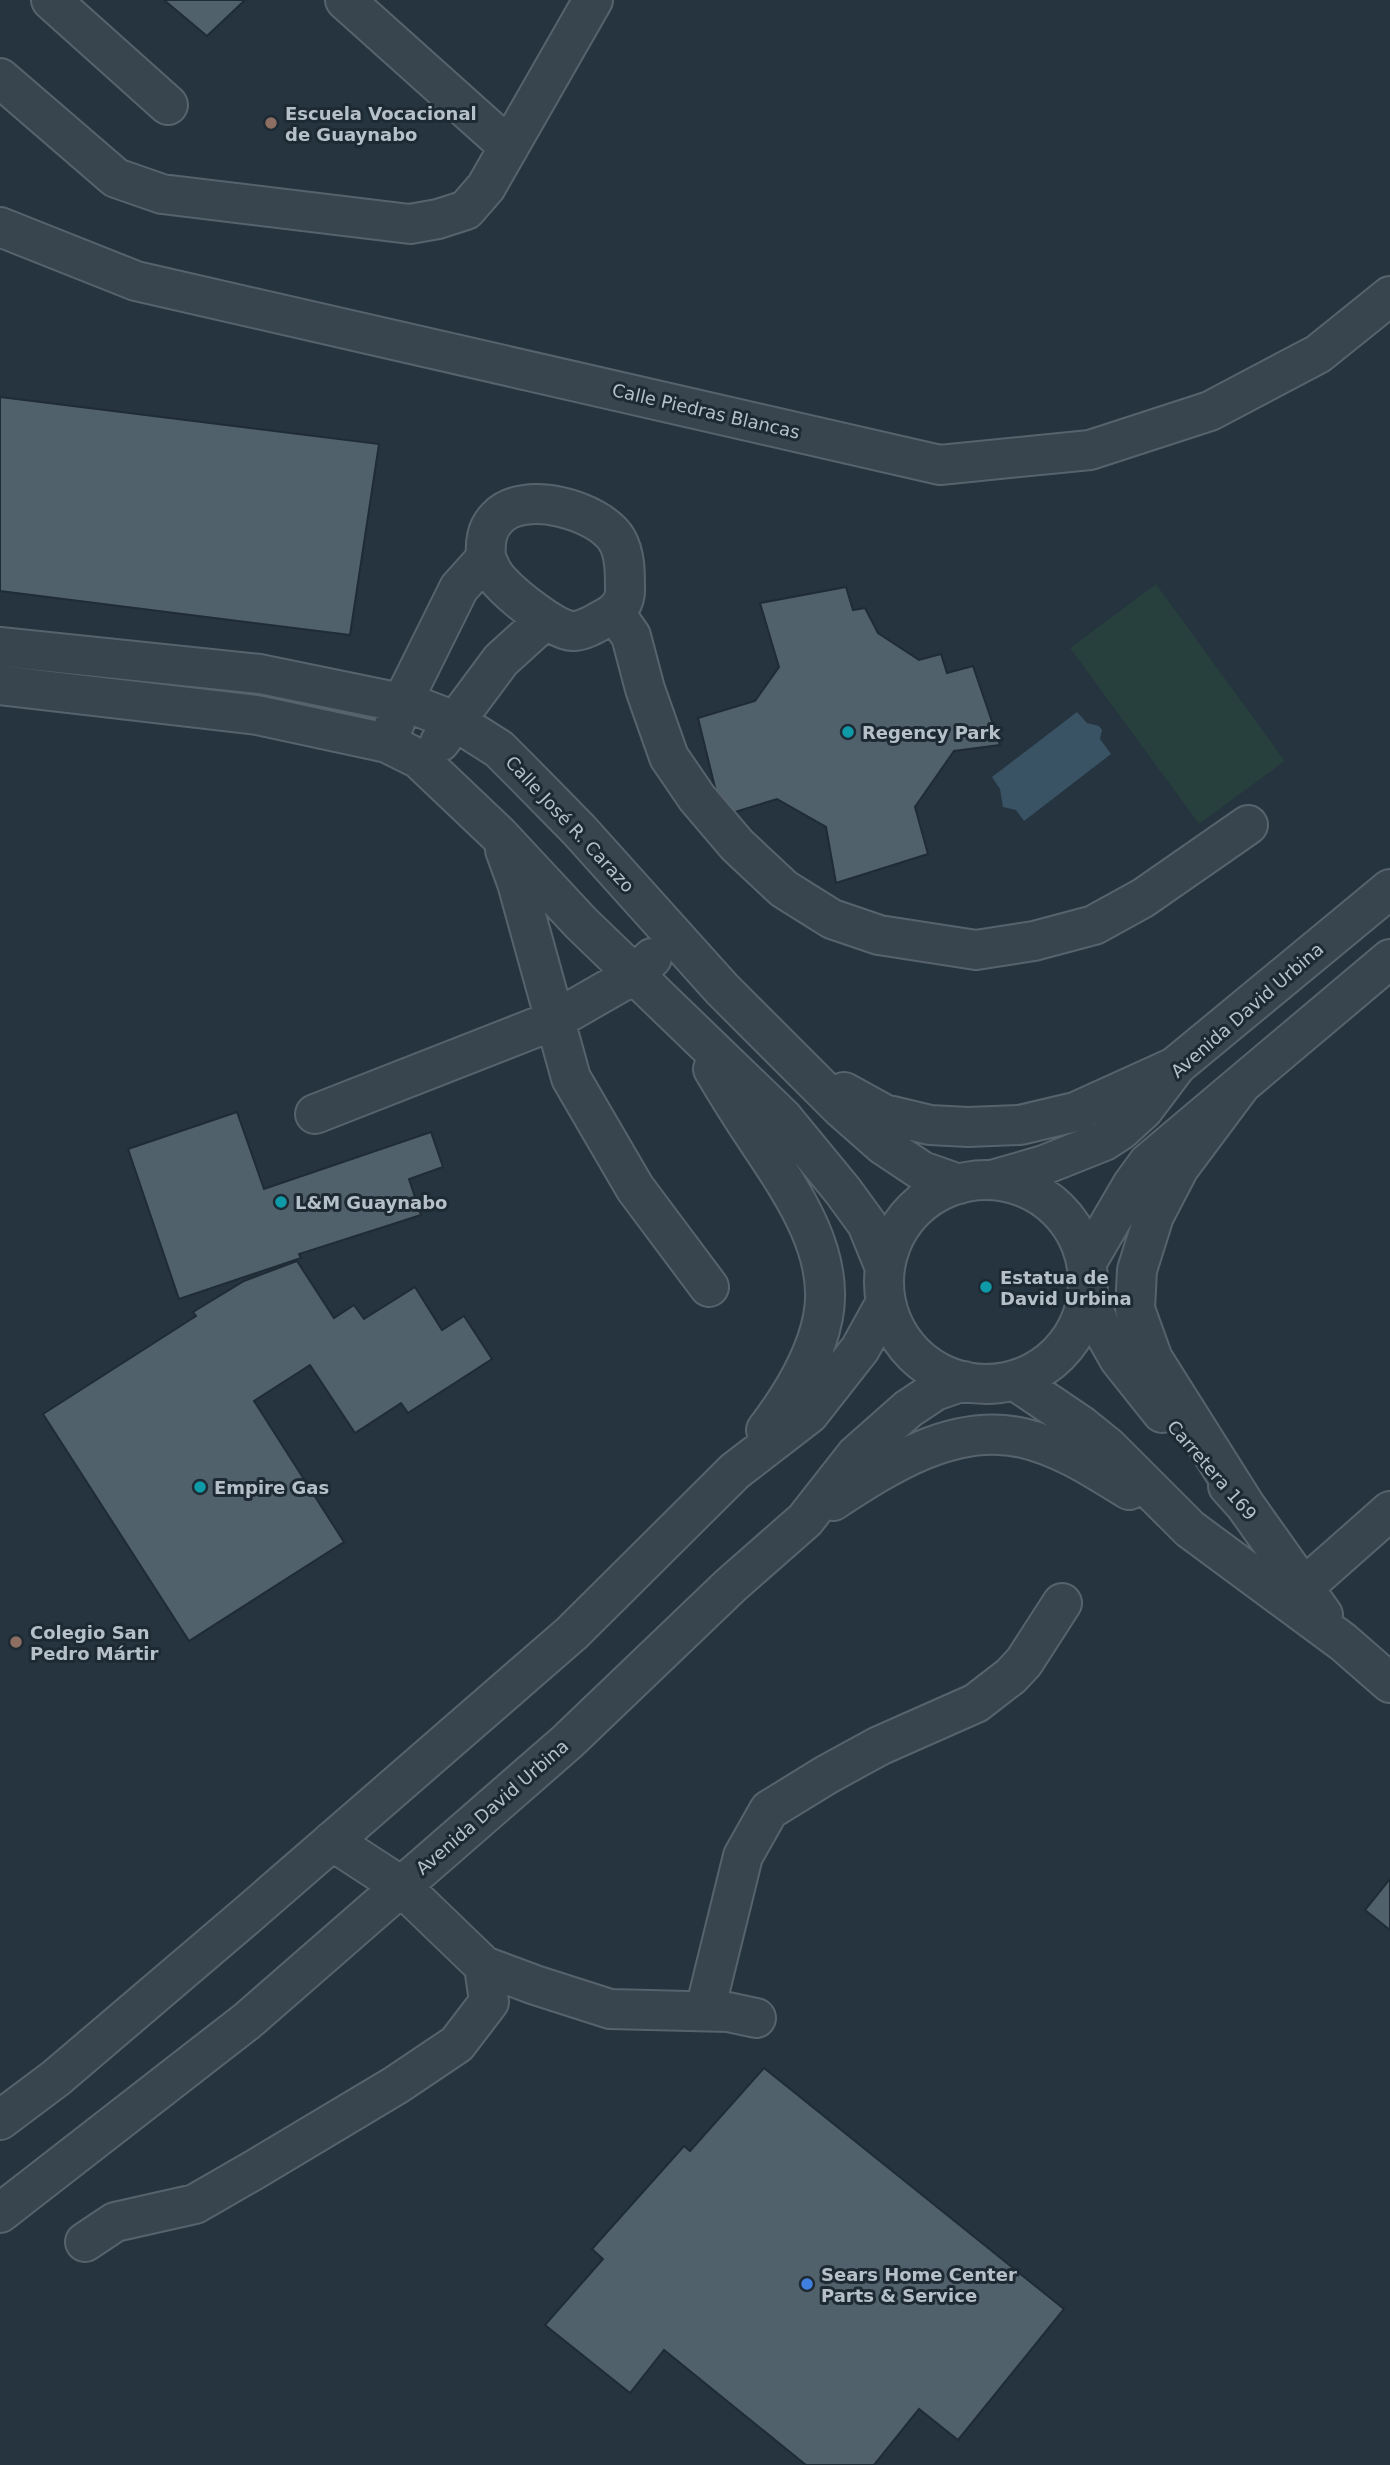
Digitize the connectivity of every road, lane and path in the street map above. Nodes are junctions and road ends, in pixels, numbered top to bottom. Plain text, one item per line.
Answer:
1 (51, 0) edge
2 (345, 0) edge
3 (593, 0) edge
4 (0, 78) edge
5 (168, 105) dead end
6 (509, 147) junction
7 (0, 227) edge
8 (1390, 296) edge
9 (485, 558) junction
10 (615, 614) junction
11 (545, 620) junction
12 (0, 647) edge
13 (0, 685) edge
14 (402, 704) junction
15 (455, 721) junction
16 (387, 743) junction
17 (425, 764) junction
18 (1248, 825) dead end
19 (499, 835) junction
20 (1390, 889) edge
21 (675, 937) junction
22 (1390, 958) edge
23 (635, 974) junction
24 (555, 1020) junction
25 (687, 1025) junction
26 (1177, 1065) junction
27 (801, 1068) junction
28 (1241, 1085) junction
29 (315, 1114) dead end
30 (975, 1182) junction
31 (1087, 1279) junction
32 (886, 1285) junction
33 (709, 1287) dead end
34 (1014, 1380) junction
35 (964, 1381) junction
36 (735, 1471) junction
37 (1245, 1505) junction
38 (1390, 1511) edge
39 (805, 1520) junction
40 (1190, 1529) junction
41 (1304, 1587) junction
42 (1062, 1603) dead end
43 (1343, 1642) junction
44 (1390, 1683) edge
45 (332, 1841) junction
46 (401, 1886) junction
47 (484, 1965) junction
48 (705, 2010) junction
49 (757, 2018) dead end
50 (0, 2120) edge
51 (0, 2213) edge
52 (85, 2242) dead end

1 - 5 street
2 - 6 street
3 - 6 street
4 - 6 street
7 - 8 street, Calle Piedras Blancas
9 - 10 street
9 - 11 street
9 - 14 street
10 - 11 street
10 - 18 street
11 - 15 street
12 - 14 street, Calle José R. Carazo
13 - 16 street
14 - 15 street, Calle José R. Carazo
14 - 16 street
15 - 17 street
15 - 21 street, Calle José R. Carazo
16 - 17 street
17 - 19 street
19 - 23 street
19 - 24 street
20 - 26 street, Avenida David Urbina
21 - 23 street
21 - 27 street, Calle José R. Carazo
22 - 28 street
23 - 24 street
23 - 25 street
24 - 29 street
24 - 33 street
25 - 32 street
25 - 36 street
26 - 27 street
26 - 30 street, Avenida David Urbina
27 - 30 street, Calle José R. Carazo
28 - 31 street
28 - 37 street
30 - 31 street
30 - 32 street
31 - 34 street
31 - 37 street, Carretera 169
32 - 35 street
32 - 36 street
34 - 35 street
34 - 40 street, Carretera 169
35 - 39 street, Avenida David Urbina
36 - 45 street
37 - 41 street, Carretera 169
38 - 41 street
39 - 40 street
39 - 46 street, Avenida David Urbina
40 - 43 street, Carretera 169
41 - 43 street, Carretera 169
42 - 48 street
43 - 44 street, Carretera 169
45 - 46 street
45 - 50 street
46 - 47 street
46 - 51 street, Avenida David Urbina
47 - 48 street
47 - 52 street
48 - 49 street

